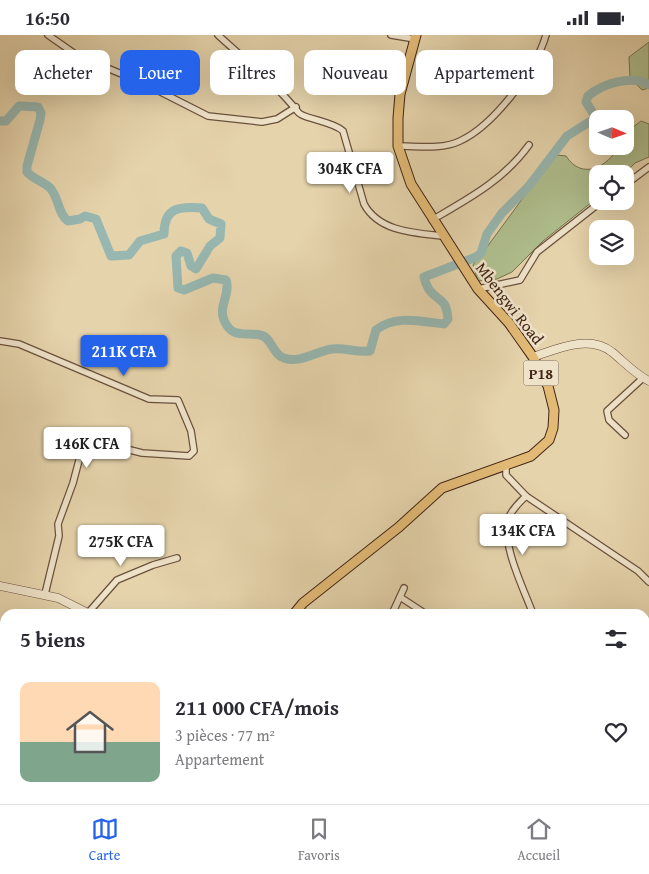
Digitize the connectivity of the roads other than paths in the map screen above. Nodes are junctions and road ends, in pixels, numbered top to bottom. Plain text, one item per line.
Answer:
1 (48, 35) edge
2 (218, 35) edge
3 (391, 35) edge
4 (546, 35) edge
5 (416, 37) edge
6 (296, 107) junction
7 (529, 145) dead end
8 (398, 146) junction
9 (649, 167) edge
10 (634, 178) edge
11 (591, 210) edge
12 (432, 221) junction
13 (443, 236) junction
14 (478, 289) junction
15 (0, 341) edge
16 (533, 357) junction
17 (646, 380) edge
18 (625, 435) dead end
19 (506, 466) junction
20 (526, 496) junction
21 (177, 558) dead end
22 (649, 582) edge
23 (0, 586) edge
24 (404, 588) dead end
25 (45, 594) junction
26 (400, 597) junction
27 (81, 609) edge
28 (92, 609) edge
29 (298, 609) edge
30 (394, 609) edge
31 (418, 609) edge
32 (530, 609) edge

1 - 6 street
2 - 6 street
3 - 5 street
4 - 8 street
5 - 8 main road, Mbengwi Road / P18
6 - 13 street
7 - 12 street
8 - 12 main road, Mbengwi Road / P18
9 - 10 street
11 - 14 street
12 - 13 main road, Mbengwi Road / P18
13 - 14 main road, Mbengwi Road / P18
14 - 16 main road, Mbengwi Road / P18
15 - 25 street
16 - 17 street
16 - 19 main road, Mbengwi Road / P18
17 - 18 street
19 - 20 street
19 - 29 main road, Mbengwi Road / P18
20 - 22 street
20 - 32 street
21 - 28 street
23 - 25 street
24 - 26 street
25 - 27 street
26 - 30 street
26 - 31 street

